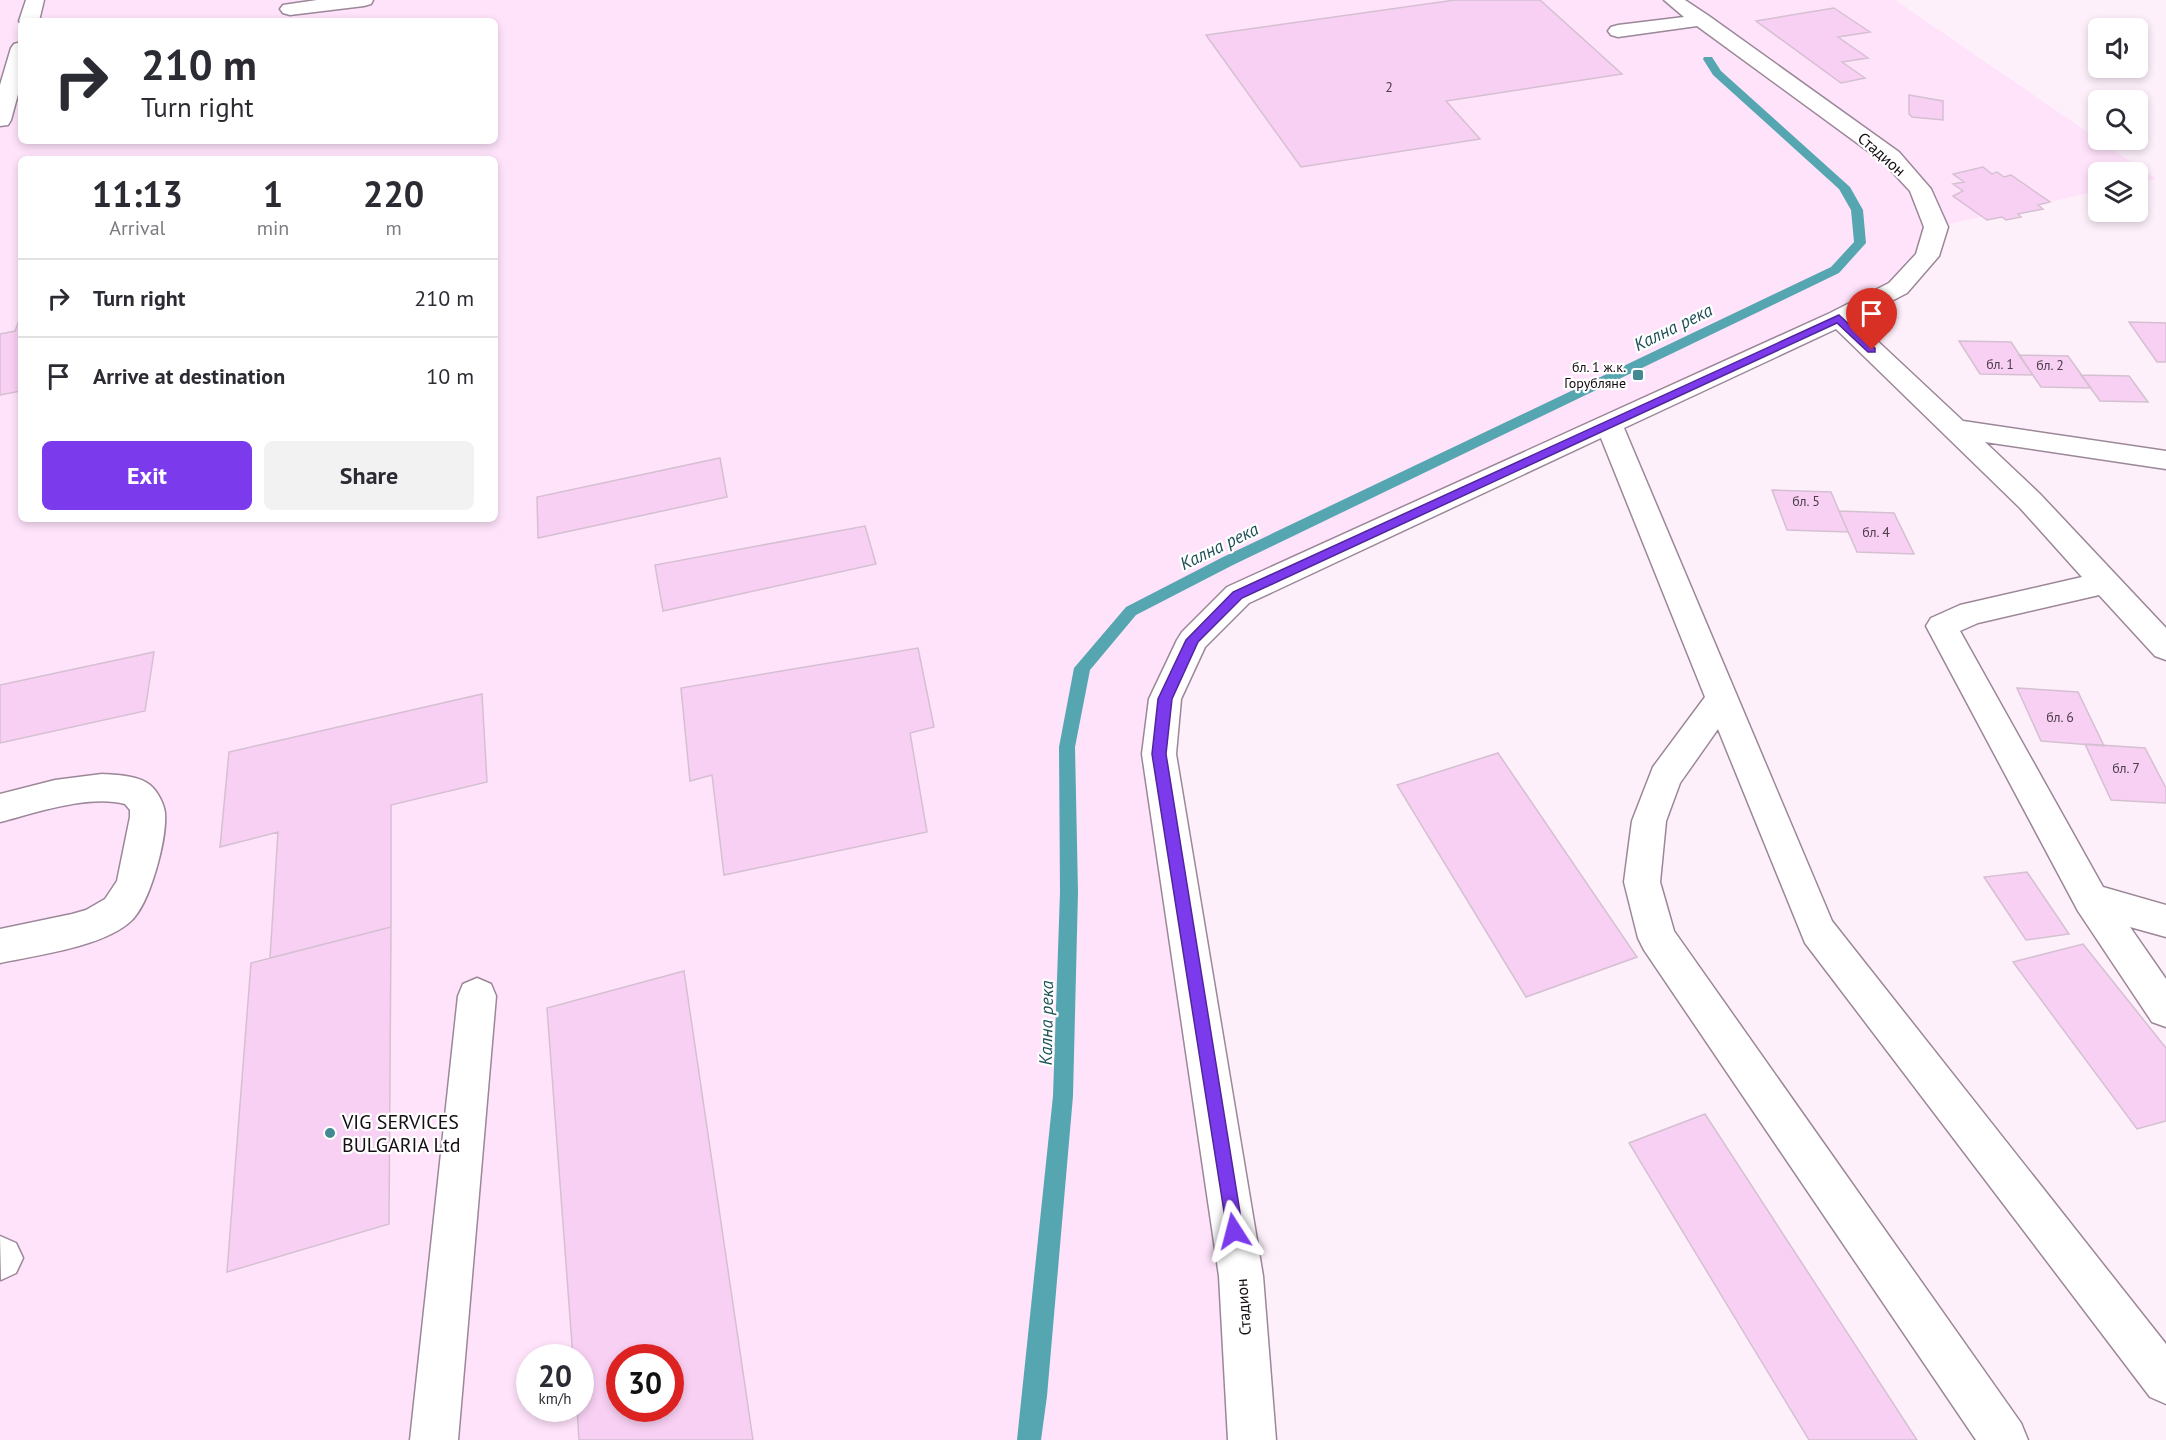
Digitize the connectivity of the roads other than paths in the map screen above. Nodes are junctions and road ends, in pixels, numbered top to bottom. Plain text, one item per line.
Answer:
1 (35, 0) edge
2 (364, 0) edge
3 (1673, 0) edge
4 (290, 10) edge
5 (30, 18) edge
6 (1702, 20) junction
7 (1618, 31) dead end
8 (18, 58) edge
9 (0, 120) edge
10 (1839, 318) junction
11 (1609, 424) junction
12 (1955, 429) junction
13 (2166, 460) edge
14 (2104, 583) junction
15 (2166, 648) edge
16 (1722, 699) junction
17 (0, 808) edge
18 (2091, 900) junction
19 (2166, 921) edge
20 (0, 946) edge
21 (477, 996) dead end
22 (2166, 1009) edge
23 (2166, 1381) edge
24 (434, 1440) edge
25 (1252, 1440) edge
26 (2004, 1440) edge

1 - 5 street
2 - 4 street
3 - 6 street, Стадион
6 - 7 street
6 - 10 street, Стадион
8 - 9 street
10 - 11 street, Стадион
10 - 12 street
11 - 16 street
11 - 25 street, Стадион
12 - 13 street
12 - 14 street
14 - 15 street
14 - 18 street
16 - 23 street
16 - 26 street
17 - 20 street
18 - 19 street
18 - 22 street
21 - 24 street

